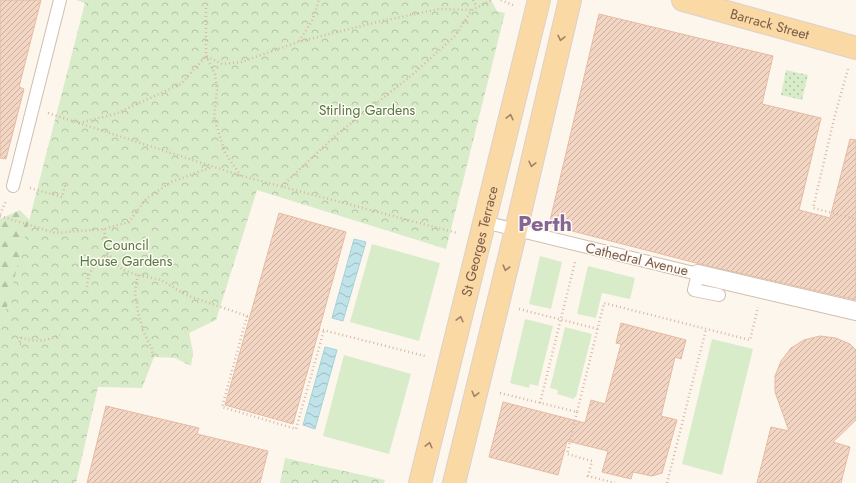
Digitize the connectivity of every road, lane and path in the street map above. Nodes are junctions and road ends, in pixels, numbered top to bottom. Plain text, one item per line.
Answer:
1 (60, 0) edge
2 (318, 0) edge
3 (472, 0) edge
4 (492, 0) edge
5 (501, 0) edge
6 (539, 0) edge
7 (570, 0) edge
8 (683, 0) edge
9 (515, 6) dead end
10 (206, 8) dead end
11 (477, 8) junction
12 (472, 10) junction
13 (298, 42) junction
14 (856, 48) edge
15 (206, 56) junction
16 (848, 69) dead end
17 (32, 108) junction
18 (79, 123) junction
19 (212, 167) junction
20 (242, 176) junction
21 (13, 184) joint
22 (62, 186) dead end
23 (281, 186) junction
24 (0, 216) edge
25 (856, 219) edge
26 (484, 222) junction
27 (104, 229) junction
28 (516, 230) junction
29 (457, 233) dead end
30 (579, 245) junction
31 (108, 252) junction
32 (698, 274) junction
33 (138, 275) junction
34 (87, 287) dead end
35 (762, 289) junction
36 (719, 296) dead end
37 (519, 309) dead end
38 (856, 311) edge
39 (561, 320) junction
40 (319, 329) dead end
41 (598, 329) junction
42 (706, 329) junction
43 (324, 330) junction
44 (60, 335) dead end
45 (21, 344) dead end
46 (425, 356) dead end
47 (154, 357) dead end
48 (500, 393) dead end
49 (540, 403) junction
50 (577, 412) junction
51 (609, 482) edge
52 (420, 483) edge
53 (454, 483) edge
54 (615, 483) edge
55 (667, 483) edge

1 - 17 lane
2 - 13 path
3 - 11 path
4 - 11 path
5 - 9 path
26 -> 6 main road, St Georges Terrace
7 -> 28 main road
8 - 14 main road, Barrack Street
10 - 15 path
11 - 12 path
12 - 13 path
12 - 23 path
13 - 15 path
15 - 18 path
15 - 20 path
16 - 25 path
17 - 18 path
17 - 21 lane
18 - 19 path
19 - 20 path
19 - 27 path
20 - 23 path
21 - 22 path
23 - 29 path
24 - 27 path
26 - 28 lane, Cathedral Avenue
52 -> 26 main road, St Georges Terrace
27 - 31 path
28 - 30 lane, Cathedral Avenue
28 -> 53 main road
30 - 32 lane, Cathedral Avenue
30 - 39 path
31 - 33 path
31 - 34 path
32 - 35 street
32 - 36 lane
33 - 43 path
33 - 47 path
35 - 38 street
35 - 42 path
37 - 39 path
39 - 41 path
39 - 49 path
40 - 43 path
41 - 42 path
41 - 50 path
42 - 55 path
43 - 46 path
44 - 45 path
48 - 49 path
49 - 50 path
50 - 51 path
51 - 54 path

